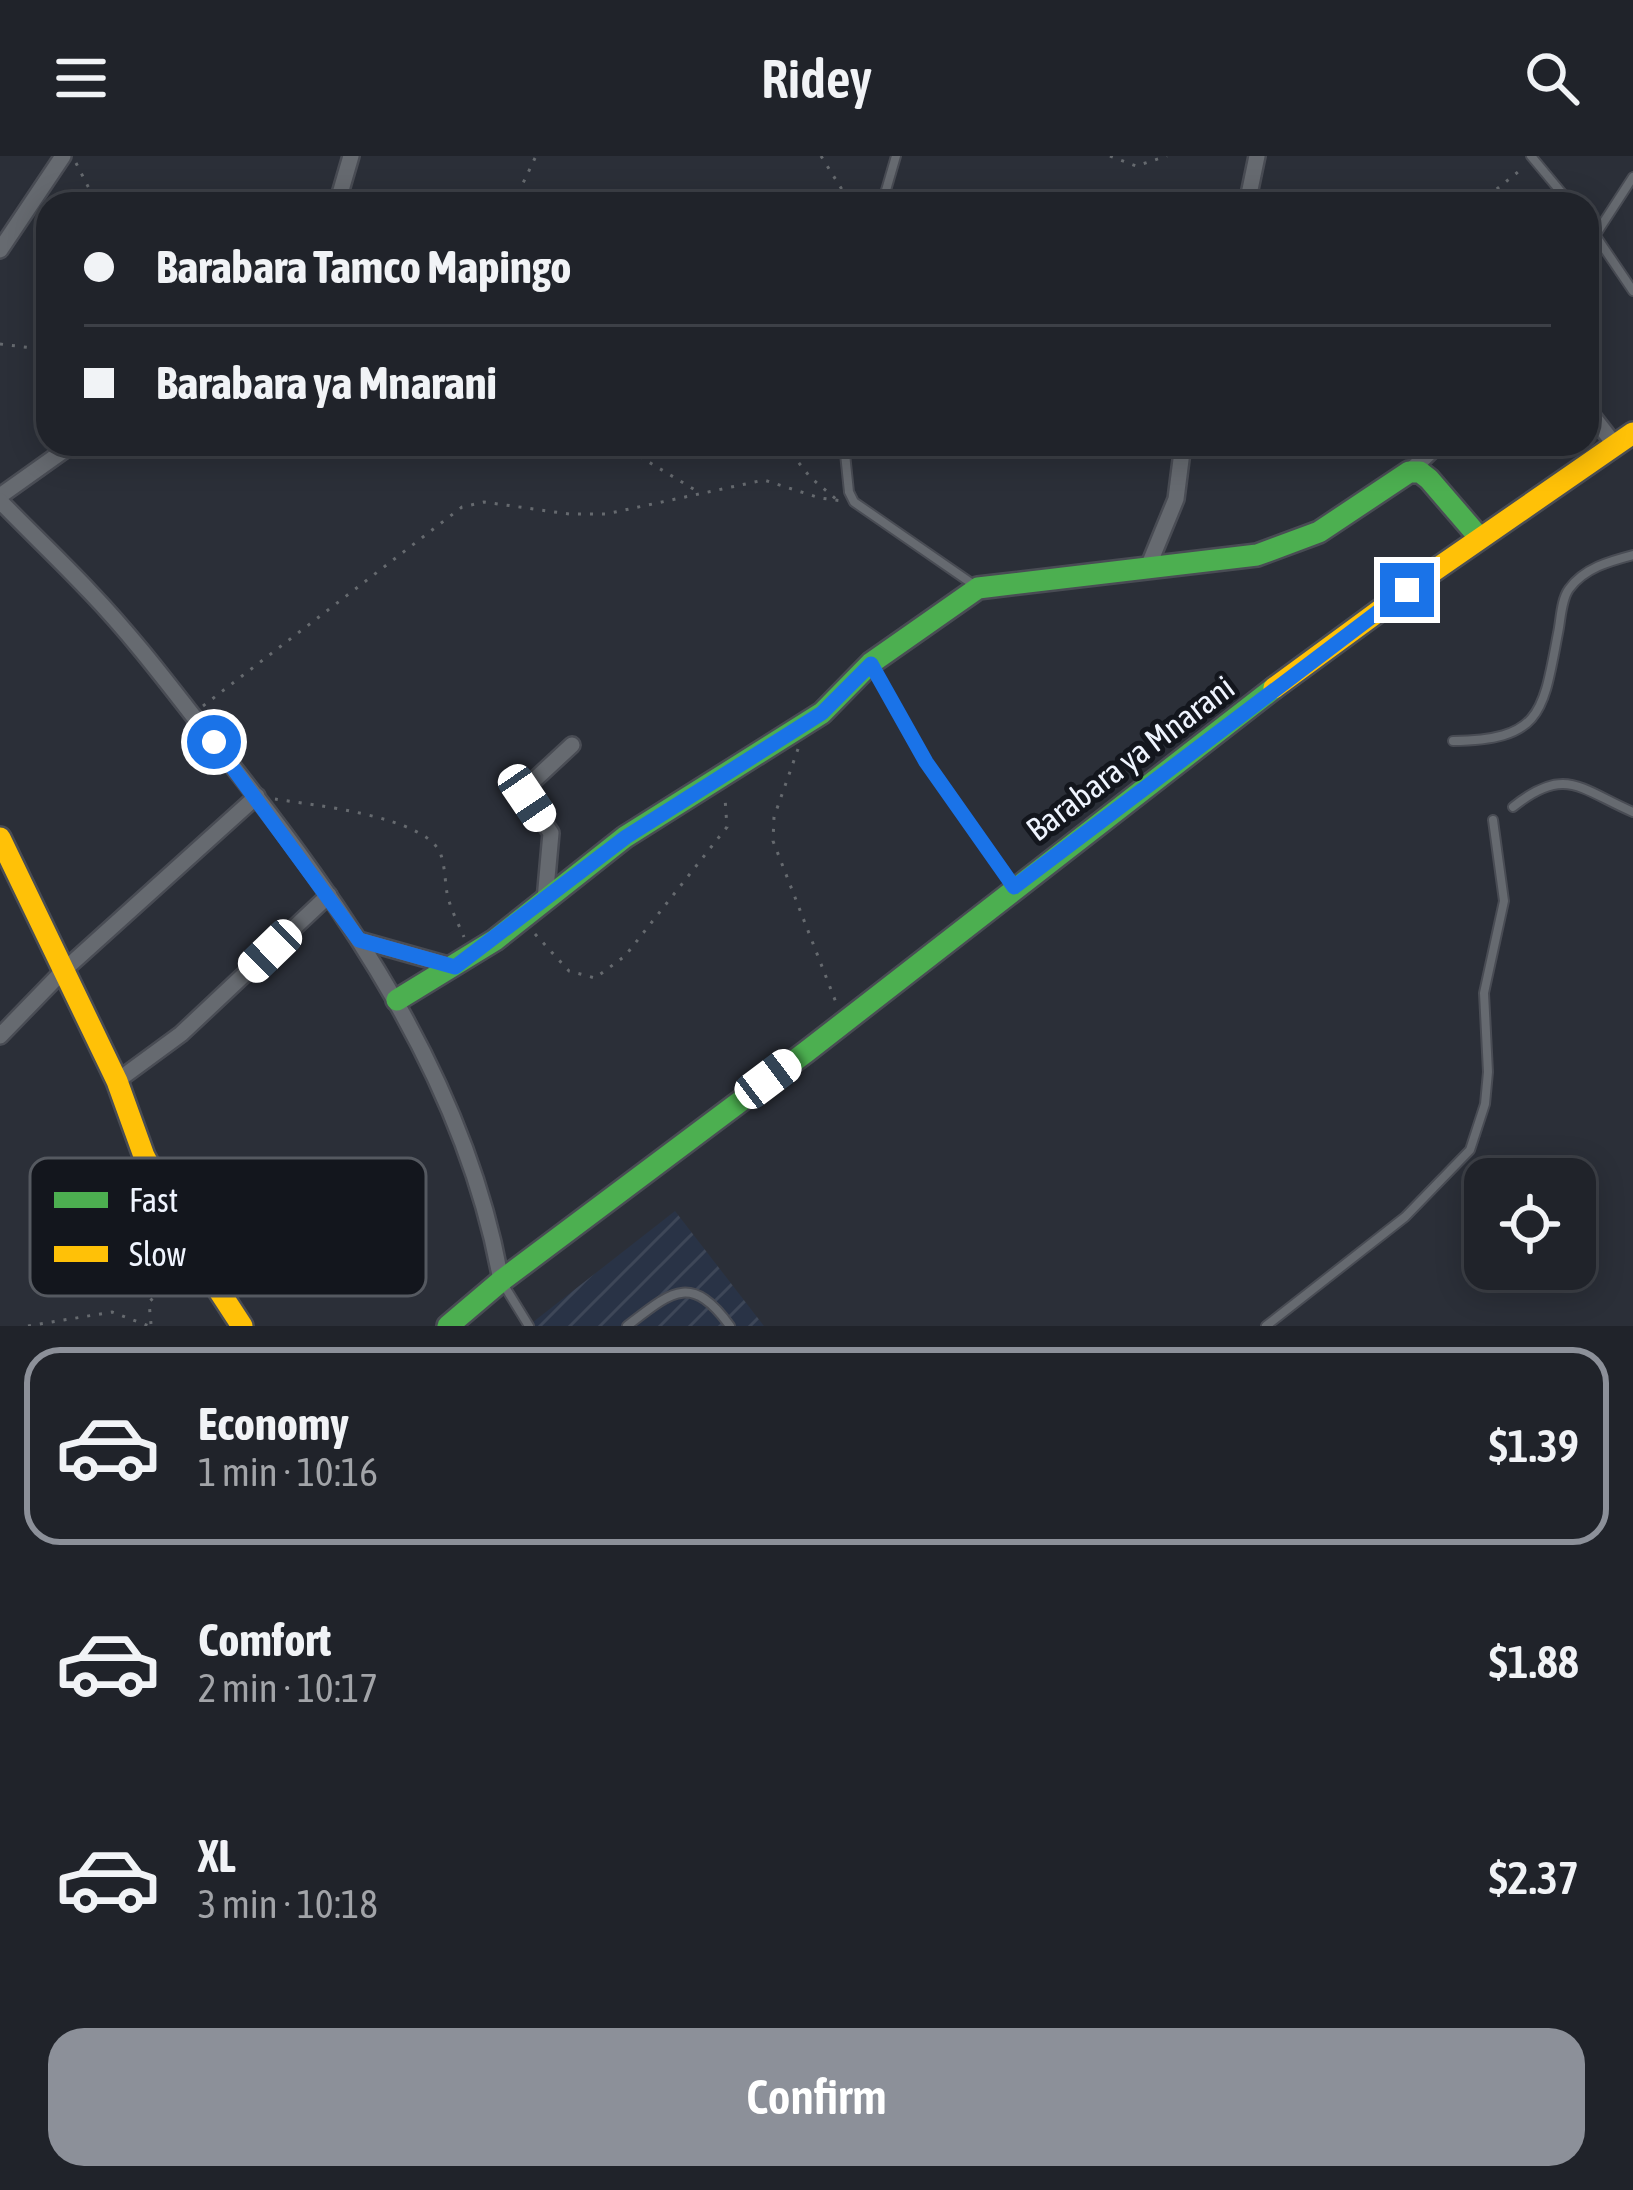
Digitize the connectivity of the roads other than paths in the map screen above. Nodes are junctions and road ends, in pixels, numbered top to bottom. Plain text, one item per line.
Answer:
1 (63, 156) edge
2 (351, 156) edge
3 (896, 156) edge
4 (1257, 156) edge
5 (1533, 159) edge
6 (1633, 177) edge
7 (37, 192) edge
8 (340, 192) edge
9 (886, 192) edge
10 (1250, 192) edge
11 (1561, 192) edge
12 (36, 193) edge
13 (1599, 229) edge
14 (1599, 239) edge
15 (0, 250) edge
16 (1633, 291) edge
17 (1599, 419) edge
18 (1624, 439) edge
19 (57, 456) edge
20 (845, 456) edge
21 (1181, 456) edge
22 (1426, 456) edge
23 (1598, 456) edge
24 (1599, 456) edge
25 (1409, 472) junction
26 (0, 499) edge
27 (1478, 536) junction
28 (1633, 555) edge
29 (1148, 567) junction
30 (978, 588) junction
31 (871, 664) junction
32 (1453, 741) dead end
33 (572, 745) dead end
34 (256, 796) junction
35 (1513, 807) dead end
36 (1633, 812) edge
37 (1493, 820) dead end
38 (0, 838) edge
39 (1014, 887) junction
40 (329, 895) junction
41 (545, 900) junction
42 (359, 940) junction
43 (464, 961) junction
44 (62, 972) junction
45 (398, 1000) junction
46 (0, 1036) edge
47 (117, 1082) junction
48 (145, 1158) edge
49 (501, 1281) junction
50 (222, 1296) edge
51 (242, 1326) edge
52 (448, 1326) edge
53 (529, 1326) edge
54 (627, 1326) edge
55 (730, 1326) edge
56 (1266, 1326) edge

1 - 7 street
2 - 8 street
3 - 9 lane
4 - 10 street
5 - 11 lane
6 - 13 lane
12 - 15 street
14 - 16 lane
17 - 18 street
18 - 24 street, Barabara ya Mnarani
19 - 26 street
20 - 30 lane
21 - 29 street
22 - 25 street
23 - 27 street, Barabara ya Mnarani
25 - 27 street
25 - 29 street
26 - 34 street
27 - 39 street, Barabara ya Mnarani
28 - 32 lane
29 - 30 street
30 - 31 street
31 - 39 lane
31 - 41 street
33 - 41 street
34 - 40 street
34 - 44 street
35 - 36 lane
37 - 56 lane
38 - 44 street
39 - 49 street, Barabara ya Mnarani
40 - 42 street
40 - 47 street
41 - 43 street
42 - 43 street
42 - 45 street
43 - 45 street
44 - 46 street
44 - 47 street
45 - 49 street
47 - 48 street
49 - 52 street, Barabara ya Mnarani
49 - 53 lane
50 - 51 street
54 - 55 lane

